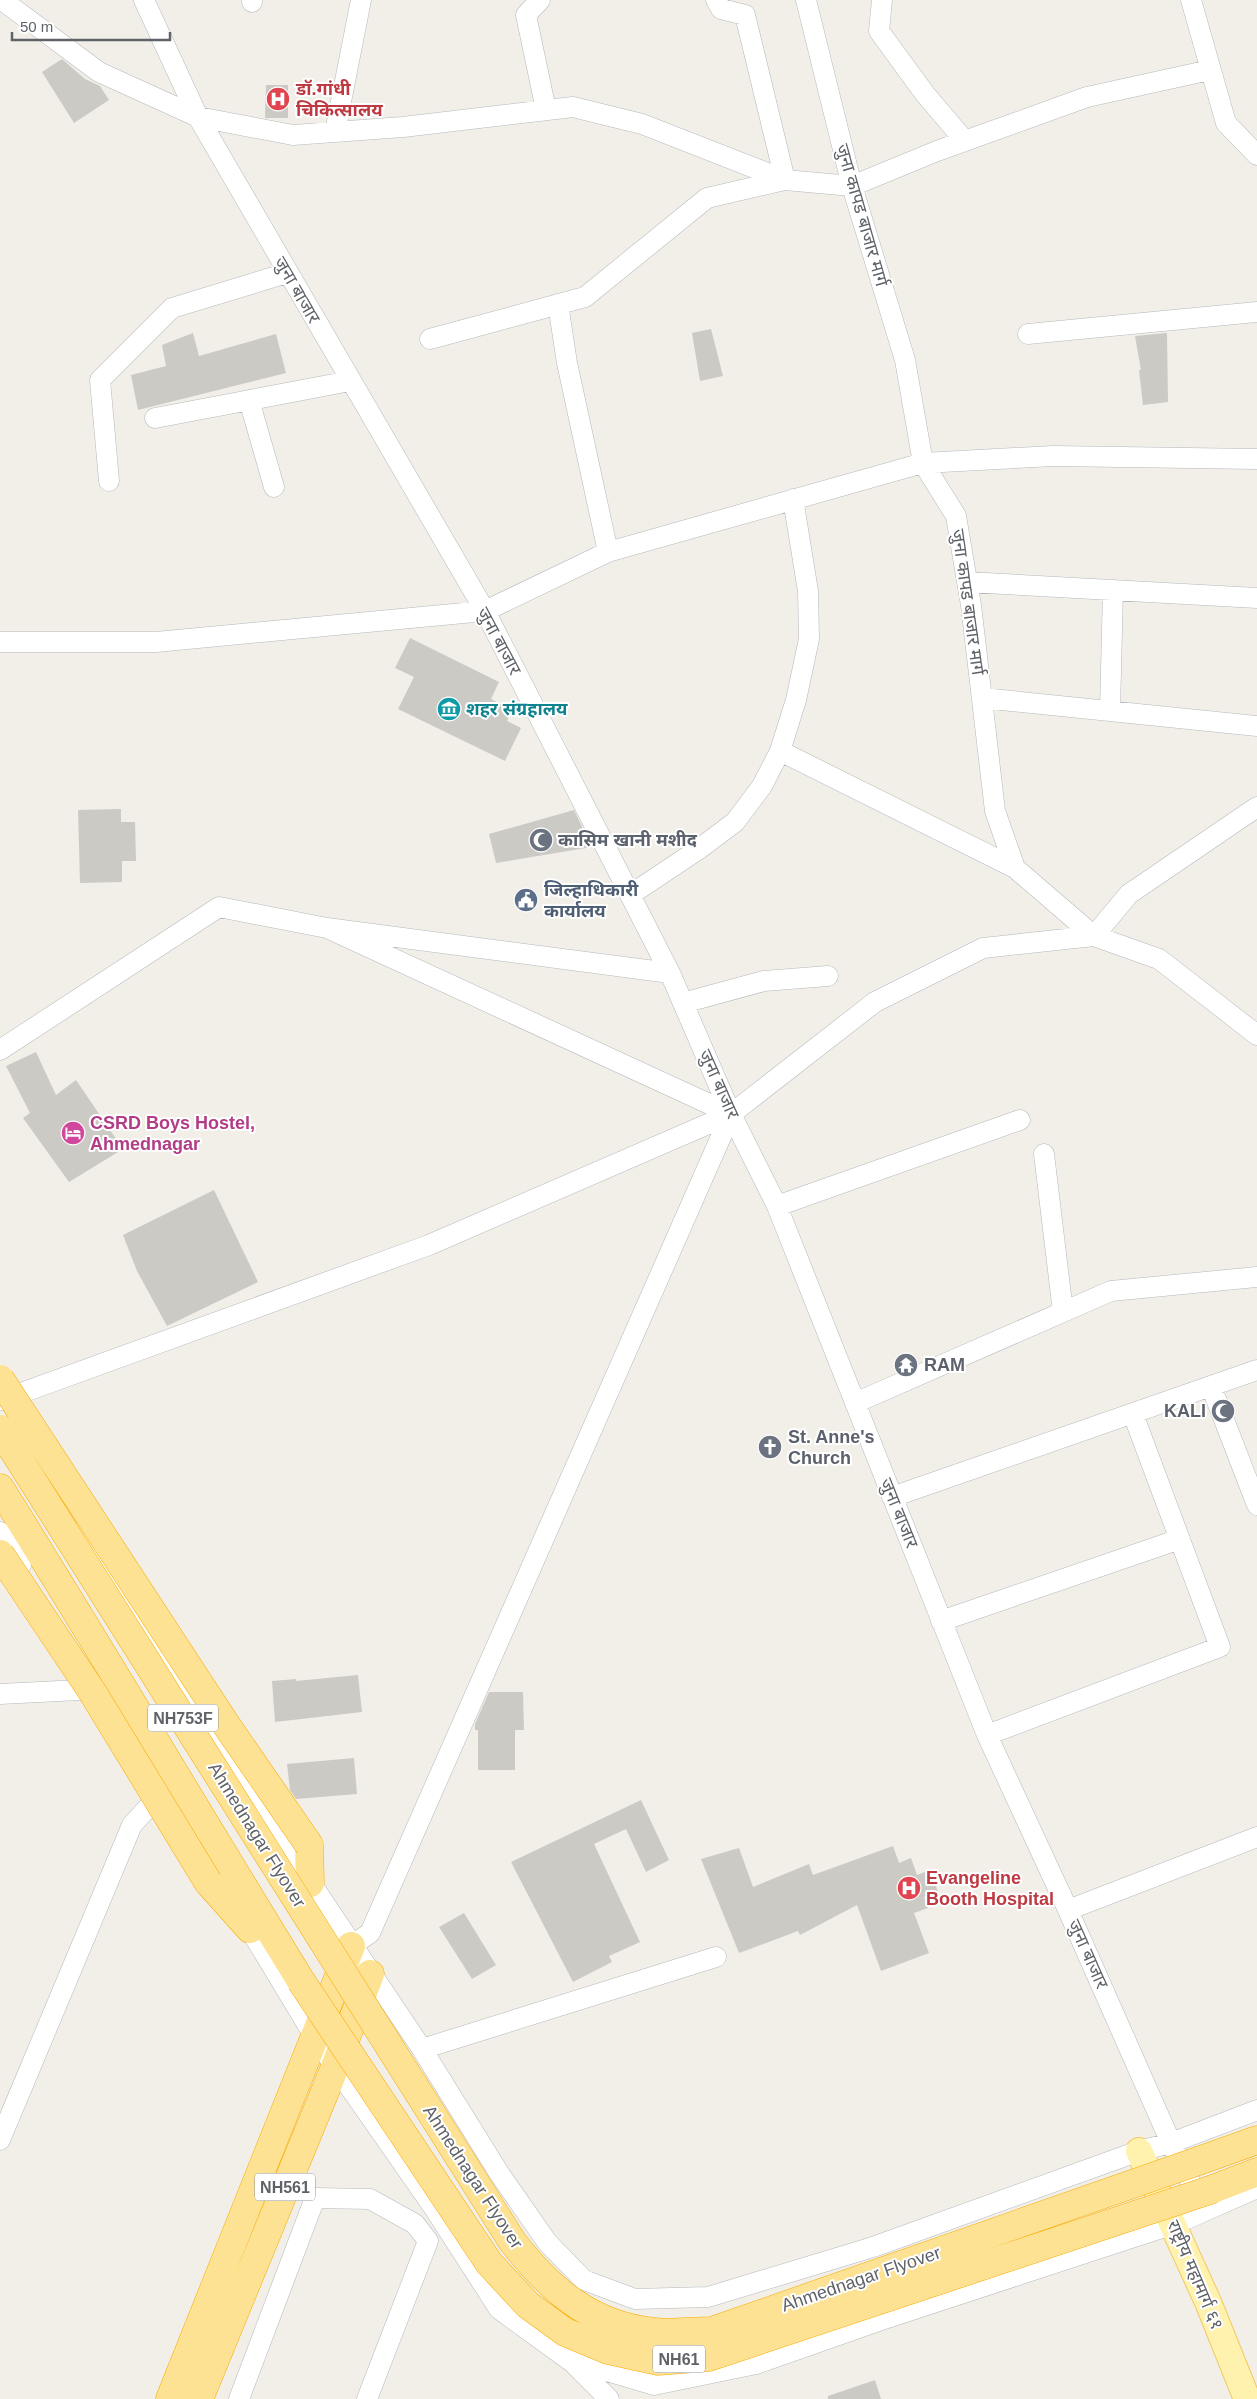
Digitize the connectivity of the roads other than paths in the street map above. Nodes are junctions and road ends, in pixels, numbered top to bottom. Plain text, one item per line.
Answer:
1 (2, 0) edge
2 (144, 0) edge
3 (361, 0) edge
4 (540, 0) edge
5 (716, 0) edge
6 (806, 0) edge
7 (882, 0) edge
8 (1192, 0) edge
9 (1210, 70) junction
10 (546, 110) junction
11 (198, 117) junction
12 (335, 132) junction
13 (965, 141) junction
14 (1257, 155) edge
15 (785, 180) junction
16 (852, 186) junction
17 (288, 273) junction
18 (558, 304) junction
19 (1257, 312) edge
20 (1028, 334) dead end
21 (430, 339) dead end
22 (350, 381) junction
23 (249, 400) junction
24 (155, 418) dead end
25 (1257, 459) edge
26 (923, 463) junction
27 (109, 482) dead end
28 (274, 487) dead end
29 (793, 499) junction
30 (608, 552) junction
31 (967, 582) junction
32 (1113, 590) junction
33 (1257, 598) edge
34 (485, 612) junction
35 (0, 642) edge
36 (982, 698) junction
37 (1110, 711) junction
38 (1257, 726) edge
39 (780, 751) junction
40 (1257, 807) edge
41 (1015, 868) junction
42 (630, 895) junction
43 (327, 928) junction
44 (1094, 936) junction
45 (670, 973) junction
46 (828, 976) dead end
47 (683, 1003) junction
48 (1257, 1035) edge
49 (0, 1050) edge
50 (731, 1114) junction
51 (1020, 1120) dead end
52 (1044, 1154) dead end
53 (777, 1206) junction
54 (1257, 1277) edge
55 (1063, 1312) junction
56 (1257, 1370) edge
57 (1211, 1386) junction
58 (1, 1392) edge
59 (855, 1403) junction
60 (1133, 1414) junction
61 (0, 1429) edge
62 (0, 1488) edge
63 (892, 1497) junction
64 (1257, 1506) edge
65 (0, 1532) edge
66 (1180, 1539) junction
67 (0, 1554) edge
68 (942, 1621) junction
69 (99, 1689) junction
70 (0, 1694) edge
71 (987, 1735) junction
72 (163, 1791) junction
73 (1257, 1837) edge
74 (310, 1883) junction
75 (1068, 1910) junction
76 (250, 1928) junction
77 (361, 1939) junction
78 (716, 1957) dead end
79 (370, 1974) junction
80 (366, 2007) joint
81 (316, 2039) junction
82 (422, 2049) junction
83 (335, 2067) junction
84 (1257, 2110) edge
85 (0, 2140) edge
86 (1257, 2140) edge
87 (1171, 2143) junction
88 (1140, 2152) junction
89 (1257, 2172) edge
90 (1257, 2188) edge
91 (1209, 2200) junction
92 (1173, 2224) junction
93 (569, 2360) junction
94 (170, 2399) edge
95 (199, 2399) edge
96 (239, 2399) edge
97 (367, 2399) edge
98 (609, 2399) edge
99 (1247, 2399) edge

1 - 11 street
2 - 11 street, जुना बाजार
3 - 12 street
4 - 10 street
5 - 15 street
6 - 16 street, जुना कापड बाजार मार्ग
7 - 13 street
8 - 9 street
9 - 13 street
9 - 14 street
10 - 12 street
10 - 15 street
11 - 12 street
11 - 17 street, जुना बाजार
13 - 16 street
15 - 16 street
15 - 18 street
16 - 26 street, जुना कापड बाजार मार्ग
17 - 22 street, जुना बाजार
17 - 27 street
18 - 21 street
18 - 30 street
19 - 20 street
22 - 23 street
22 - 34 street, जुना बाजार
23 - 24 street
23 - 28 street
25 - 26 street
26 - 29 street
26 - 31 street, जुना कापड बाजार मार्ग
29 - 30 street
29 - 39 street
30 - 34 street
31 - 32 street
31 - 36 street, जुना कापड बाजार मार्ग
32 - 33 street
32 - 37 street
34 - 35 street
34 - 42 street, जुना बाजार
36 - 37 street
36 - 41 street, जुना कापड बाजार मार्ग
37 - 38 street
39 - 41 street
39 - 42 street
40 - 44 street
41 - 44 street, जुना कापड बाजार मार्ग
42 - 45 street, जुना बाजार
43 - 45 street
43 - 49 street
43 - 50 street
44 - 48 street, जुना कापड बाजार मार्ग
44 - 50 street
45 - 47 street, जुना बाजार
46 - 47 street
47 - 50 street, जुना बाजार
50 - 53 street, जुना बाजार
50 - 58 street
50 - 77 street
51 - 53 street
52 - 55 street
53 - 59 street, जुना बाजार
54 - 55 street
55 - 59 street
56 - 57 street
57 - 60 street
57 - 64 street
58 - 74 street
58 - 74 highway, bridge
59 - 63 street, जुना बाजार
60 - 63 street
60 - 66 street
61 - 80 highway, Ahmednagar Flyover / NH753F, bridge
62 - 91 highway, Ahmednagar Flyover / NH61, bridge
63 - 68 street, जुना बाजार
65 - 69 street
66 - 68 street
66 - 71 street
67 - 76 highway, bridge
68 - 71 street, जुना बाजार
69 - 70 street
69 - 72 street
71 - 75 street, जुना बाजार
72 - 76 street
72 - 85 street
73 - 75 street
74 - 77 street
75 - 87 street, जुना बाजार
76 - 81 street
77 - 79 street, NH561
77 - 81 highway
78 - 82 street
79 - 82 street
79 - 83 highway, NH561
80 - 86 highway, Ahmednagar Flyover / NH61, bridge
81 - 83 street
81 - 94 highway
82 - 88 street
83 - 93 street
83 - 95 highway, NH561
84 - 87 street
87 - 88 street
87 - 91 street, जुना बाजार
88 - 92 main road, राष्ट्रीय महामार्ग ६१
89 - 91 highway, Ahmednagar Flyover
90 - 91 street
91 - 92 street
92 - 93 street
92 - 99 main road, राष्ट्रीय महामार्ग ६१
93 - 98 street
96 - 97 street

